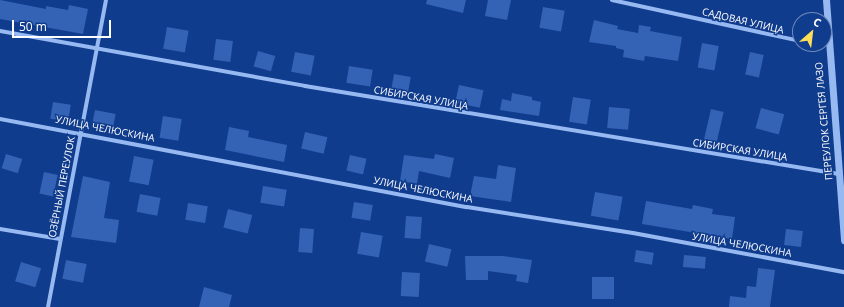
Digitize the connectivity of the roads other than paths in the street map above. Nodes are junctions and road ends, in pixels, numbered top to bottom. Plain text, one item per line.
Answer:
1 (106, 0) edge
2 (612, 0) edge
3 (826, 0) edge
4 (826, 12) edge
5 (0, 32) edge
6 (792, 39) edge
7 (96, 49) junction
8 (827, 52) edge
9 (0, 119) edge
10 (81, 132) junction
11 (839, 174) junction
12 (0, 229) edge
13 (60, 239) junction
14 (844, 240) edge
15 (844, 272) edge
16 (48, 307) edge

1 - 7 street, ОЗЁРНЫЙ ПЕРЕУЛОК
2 - 6 street, САДОВАЯ УЛИЦА
3 - 4 street, ПЕРЕУЛОК СЕРГЕЯ ЛАЗО
5 - 7 street, СИБИРСКАЯ УЛИЦА
7 - 10 street, ОЗЁРНЫЙ ПЕРЕУЛОК
7 - 11 street, СИБИРСКАЯ УЛИЦА
8 - 11 street, ПЕРЕУЛОК СЕРГЕЯ ЛАЗО
9 - 10 street, УЛИЦА ЧЕЛЮСКИНА
10 - 13 street, ОЗЁРНЫЙ ПЕРЕУЛОК
10 - 15 street, УЛИЦА ЧЕЛЮСКИНА
11 - 14 street, ПЕРЕУЛОК СЕРГЕЯ ЛАЗО
12 - 13 street
13 - 16 street, ОЗЁРНЫЙ ПЕРЕУЛОК

